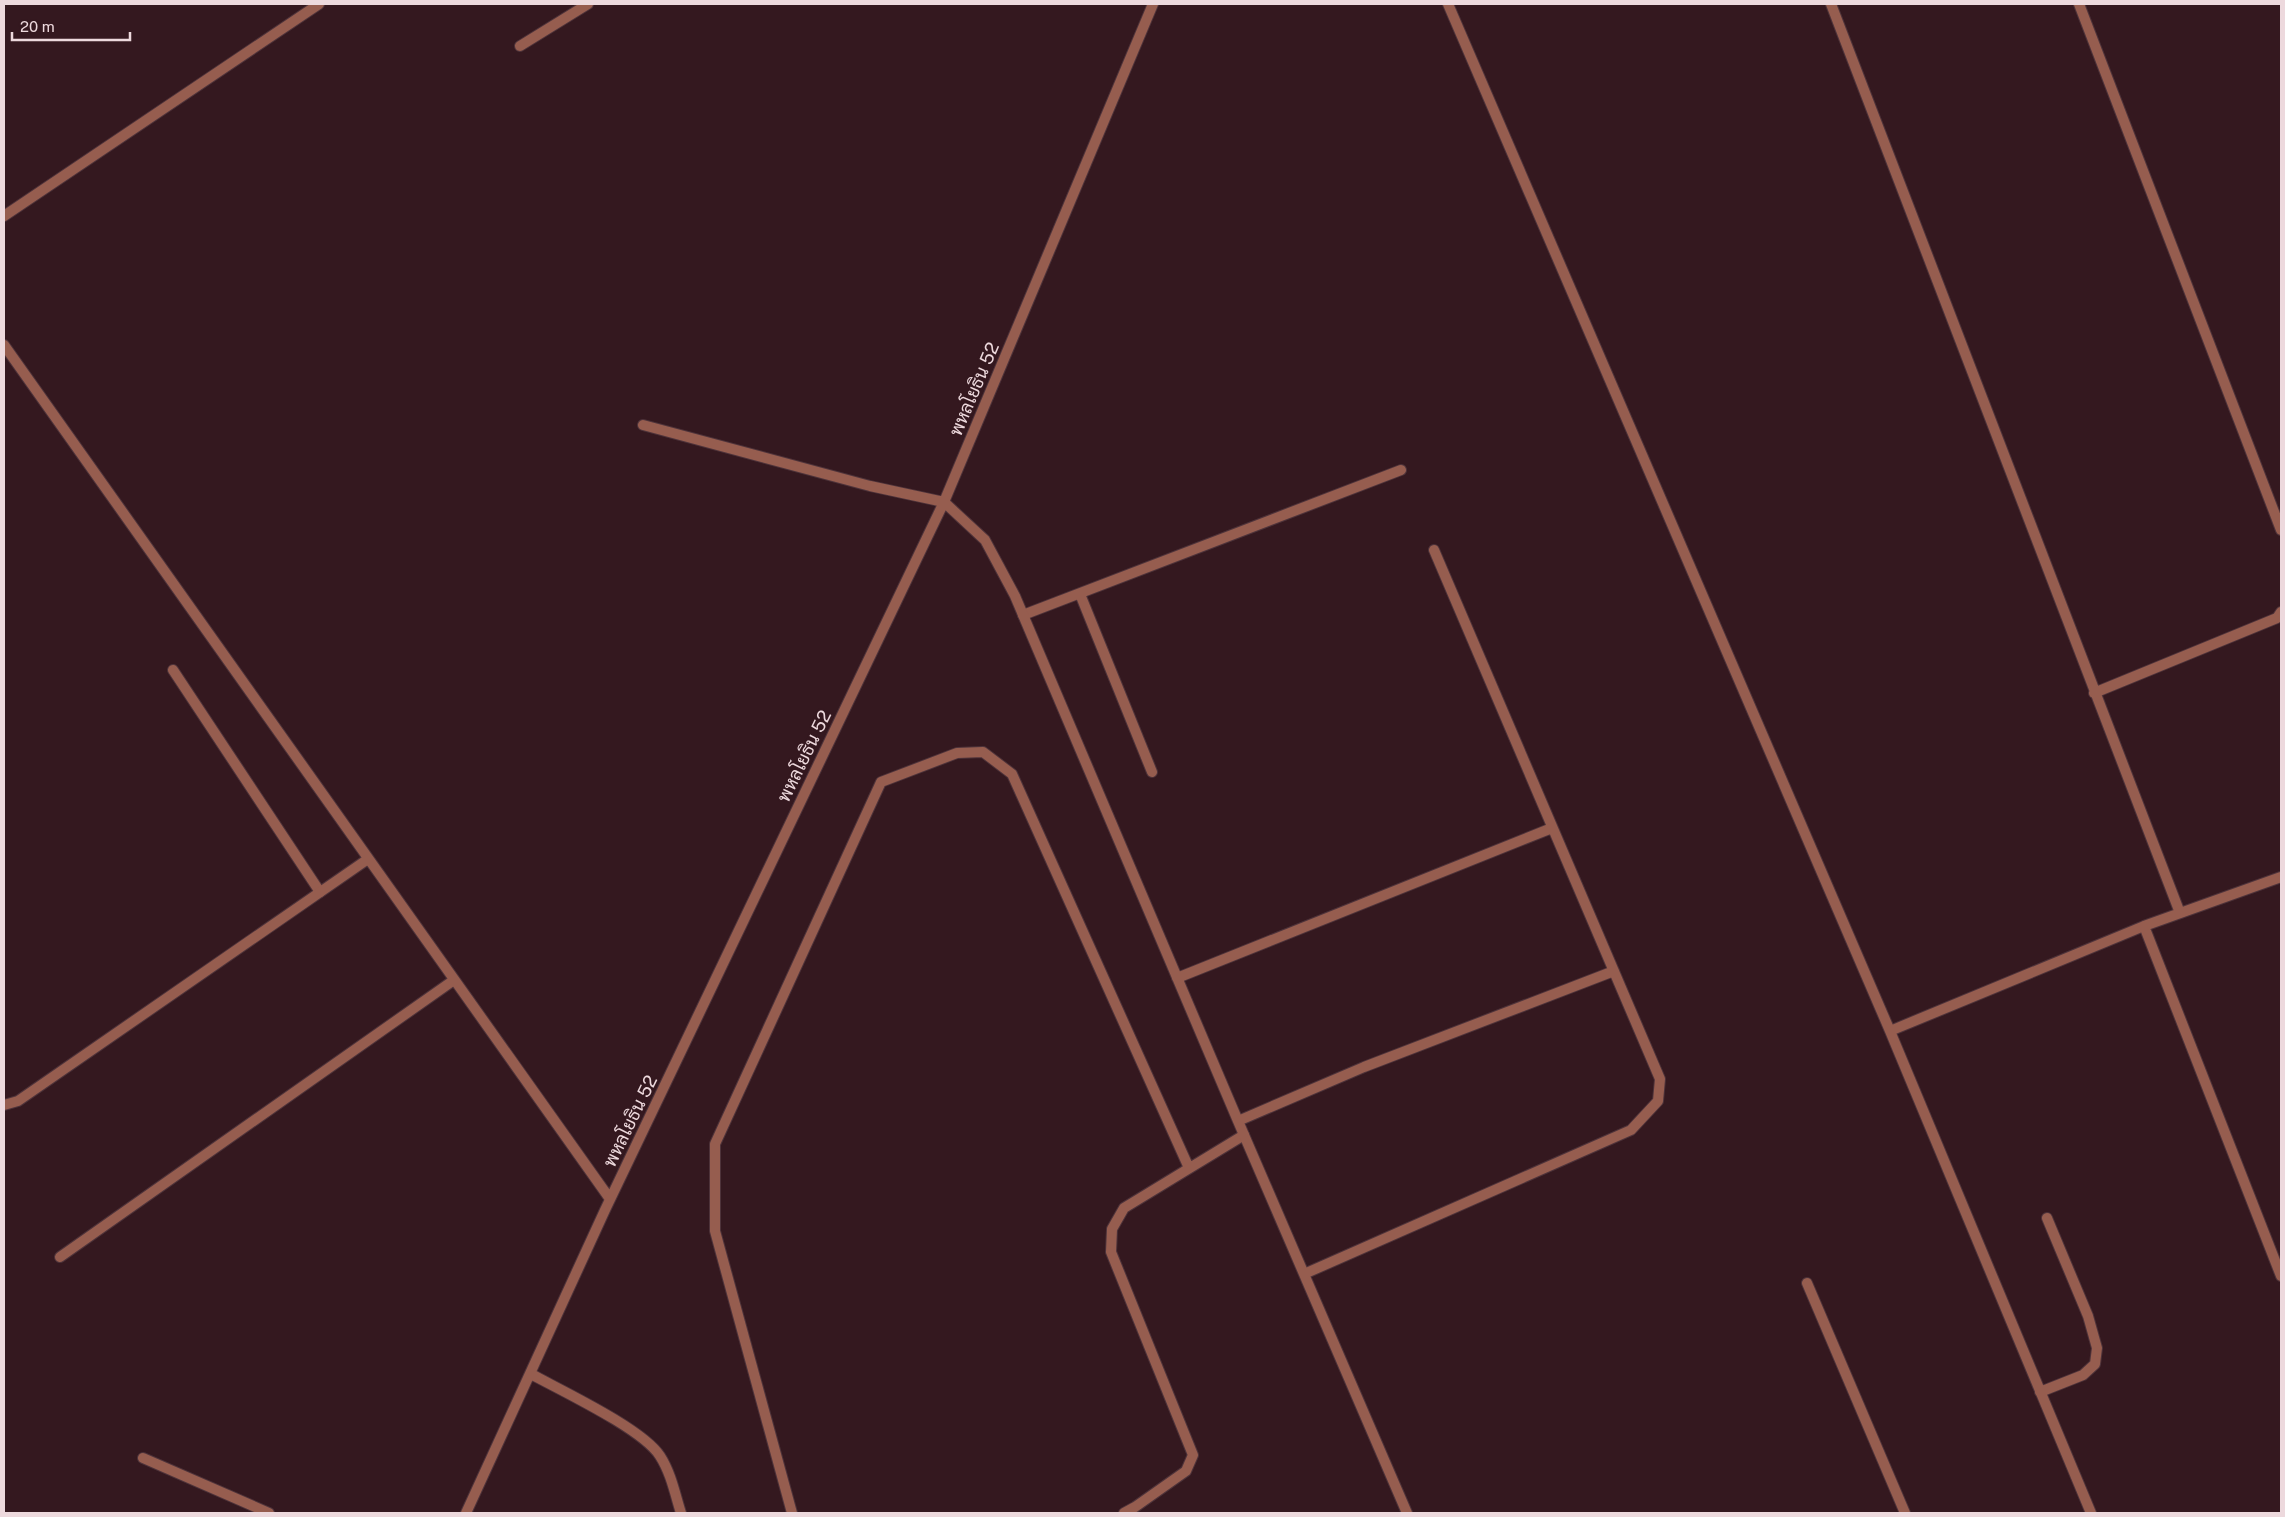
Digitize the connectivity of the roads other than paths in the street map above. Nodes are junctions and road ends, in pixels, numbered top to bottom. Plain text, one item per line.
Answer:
1 (319, 4) edge
2 (588, 4) edge
3 (1153, 4) edge
4 (1448, 4) edge
5 (1831, 4) edge
6 (2079, 4) edge
7 (520, 46) dead end
8 (4, 216) edge
9 (4, 345) edge
10 (643, 425) dead end
11 (1401, 470) dead end
12 (944, 502) junction
13 (2281, 530) edge
14 (1434, 550) dead end
15 (1080, 594) junction
16 (2281, 612) edge
17 (1023, 615) junction
18 (172, 670) dead end
19 (2094, 693) junction
20 (1152, 772) dead end
21 (1552, 828) junction
22 (368, 859) junction
23 (2281, 877) edge
24 (320, 892) junction
25 (2180, 913) junction
26 (2144, 926) junction
27 (1614, 971) junction
28 (1177, 978) junction
29 (454, 980) junction
30 (1890, 1031) junction
31 (4, 1105) edge
32 (1238, 1121) junction
33 (1244, 1135) junction
34 (1189, 1168) junction
35 (610, 1199) junction
36 (2047, 1218) dead end
37 (60, 1257) dead end
38 (1304, 1274) junction
39 (2281, 1276) edge
40 (1807, 1283) dead end
41 (531, 1374) junction
42 (2040, 1392) junction
43 (142, 1458) dead end
44 (269, 1513) edge
45 (466, 1513) edge
46 (681, 1513) edge
47 (792, 1513) edge
48 (1124, 1513) edge
49 (1407, 1513) edge
50 (1905, 1513) edge
51 (2091, 1513) edge

1 - 8 street
2 - 7 street
3 - 12 street, พหลโยธิน 52
4 - 30 street
5 - 19 street
6 - 13 street
9 - 22 street
10 - 12 street
11 - 15 street
12 - 17 street
12 - 35 street, พหลโยธิน 52
14 - 21 street
15 - 17 street
15 - 20 street
16 - 19 street
17 - 28 street
18 - 24 street
19 - 25 street
21 - 27 street
21 - 28 street
22 - 24 street
22 - 29 street
23 - 25 street
24 - 31 street
25 - 26 street
26 - 30 street
26 - 39 street
27 - 32 street
27 - 38 street
28 - 32 street
29 - 35 street
29 - 37 street
30 - 42 street
32 - 33 street
33 - 34 street
33 - 38 street
34 - 47 street
34 - 48 street
35 - 41 street, พหลโยธิน 52
36 - 42 street
38 - 49 street
40 - 50 street
41 - 45 street, พหลโยธิน 52
41 - 46 street
42 - 51 street
43 - 44 street

